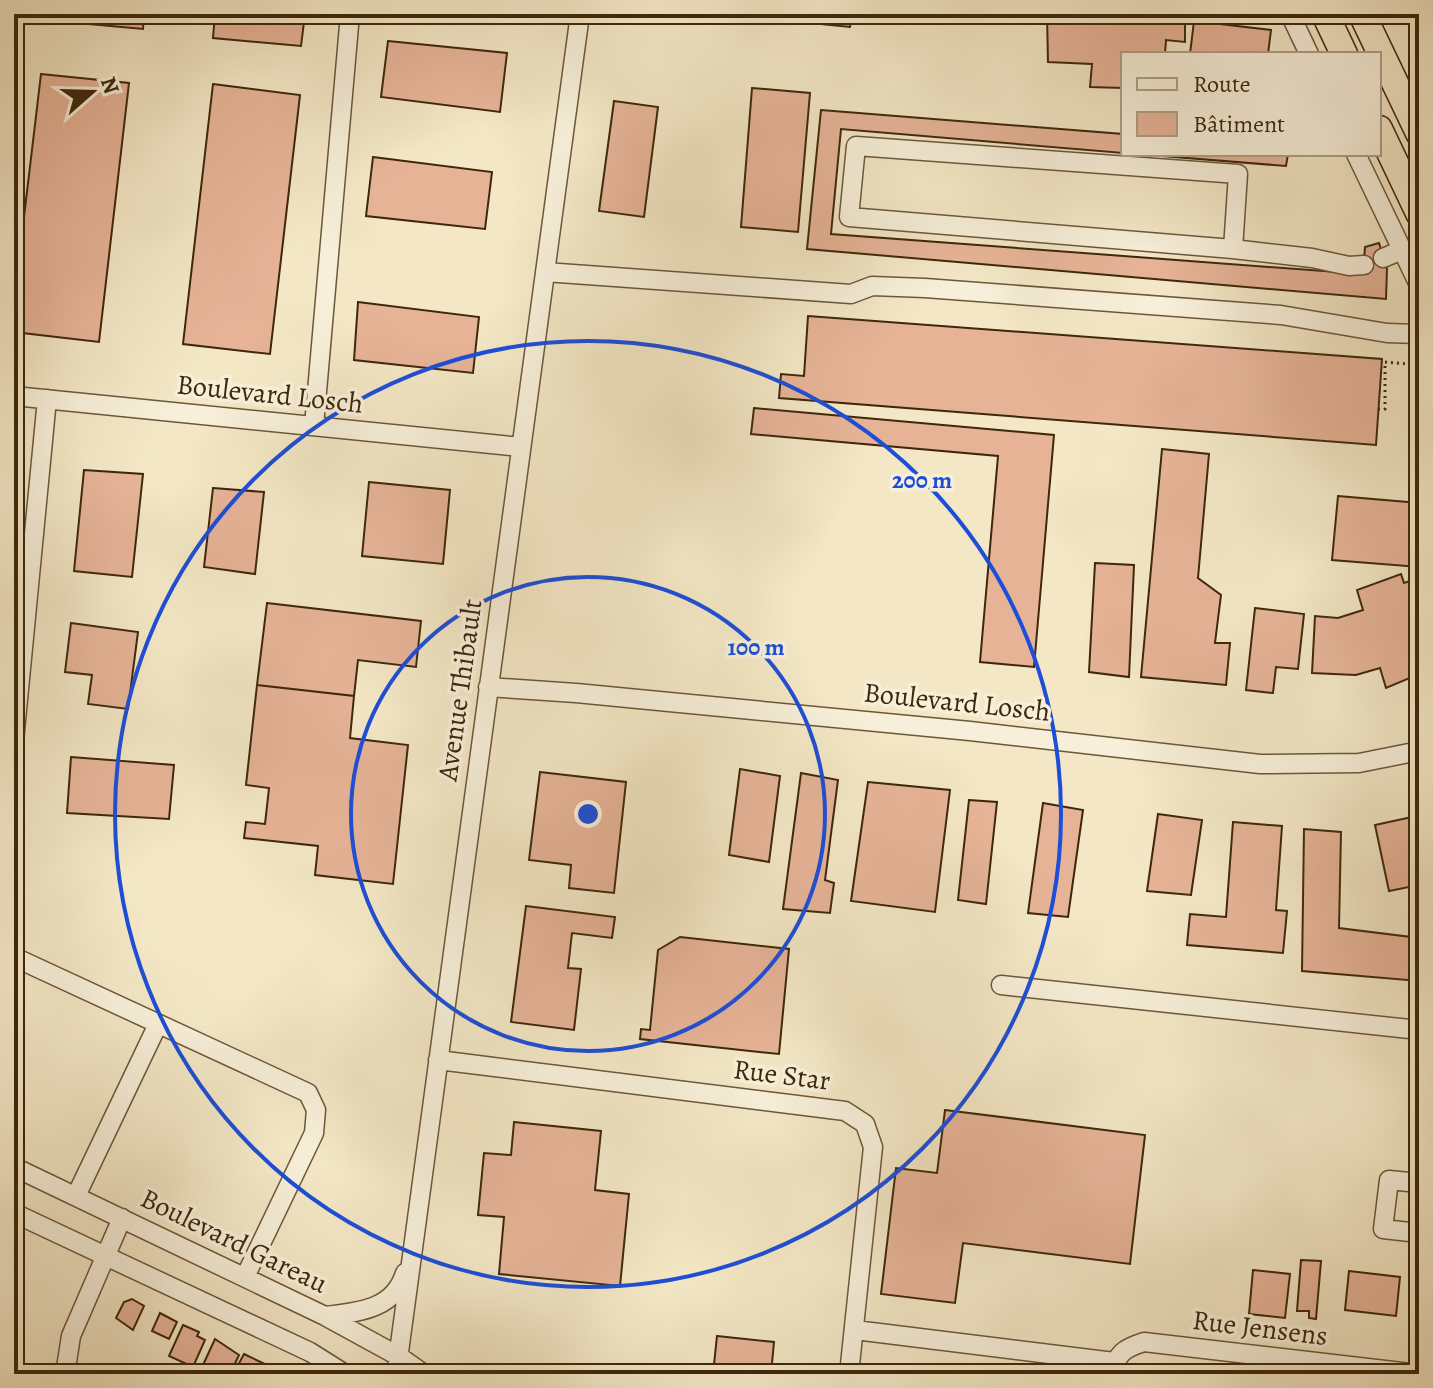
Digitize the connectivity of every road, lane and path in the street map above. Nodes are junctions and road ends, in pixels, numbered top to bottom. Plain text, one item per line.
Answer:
1 (16, 14) edge
2 (350, 14) edge
3 (580, 14) edge
4 (1290, 14) edge
5 (1325, 14) edge
6 (1362, 14) edge
7 (14, 30) edge
8 (1308, 52) edge
9 (1343, 52) edge
10 (1380, 52) edge
11 (1381, 54) edge
12 (1381, 133) edge
13 (1419, 133) edge
14 (1357, 156) edge
15 (1419, 213) edge
16 (1233, 249) junction
17 (1402, 250) junction
18 (1383, 258) dead end
19 (1364, 265) dead end
20 (545, 272) junction
21 (1419, 285) edge
22 (1419, 334) edge
23 (1419, 365) edge
24 (14, 396) edge
25 (47, 399) junction
26 (1378, 409) dead end
27 (314, 426) junction
28 (521, 447) junction
29 (488, 687) junction
30 (14, 741) edge
31 (1419, 751) edge
32 (14, 957) edge
33 (1001, 985) dead end
34 (158, 1024) junction
35 (1419, 1030) edge
36 (438, 1060) junction
37 (14, 1167) edge
38 (1419, 1183) edge
39 (76, 1196) junction
40 (14, 1213) edge
41 (122, 1218) junction
42 (1419, 1233) edge
43 (411, 1251) junction
44 (106, 1253) junction
45 (245, 1277) junction
46 (325, 1316) junction
47 (855, 1330) junction
48 (398, 1365) edge
49 (1114, 1368) edge
50 (65, 1374) edge
51 (345, 1374) edge
52 (424, 1374) edge
53 (849, 1374) edge
54 (1419, 1374) edge

1 - 7 street
2 - 27 street
3 - 20 street, Avenue Thibault
4 - 8 street
5 - 9 highway
6 - 10 highway
11 - 13 highway
12 - 15 highway
14 - 17 street
16 - 16 street
16 - 19 street
17 - 18 street
17 - 21 street
20 - 22 street
20 - 28 street, Avenue Thibault
23 - 26 path
24 - 25 street, Boulevard Losch
25 - 27 street, Boulevard Losch
25 - 30 street
27 - 28 street, Boulevard Losch
28 - 29 street, Avenue Thibault
29 - 31 street, Boulevard Losch
29 - 36 street, Avenue Thibault
32 - 34 street
33 - 35 street
34 - 39 street
34 - 45 street
36 - 43 street, Avenue Thibault
36 - 47 street, Rue Star
37 - 39 street, Boulevard Gareau
38 - 42 street
39 - 41 street, Boulevard Gareau
40 - 44 street
41 - 44 street
41 - 45 street, Boulevard Gareau
43 - 46 street
43 - 48 street, Avenue Thibault
44 - 50 street
44 - 51 street
45 - 46 street, Boulevard Gareau
46 - 48 street, Boulevard Gareau
47 - 49 street
47 - 53 street, Rue Star
48 - 52 street, Boulevard Gareau
49 - 54 street, Rue Jensens

